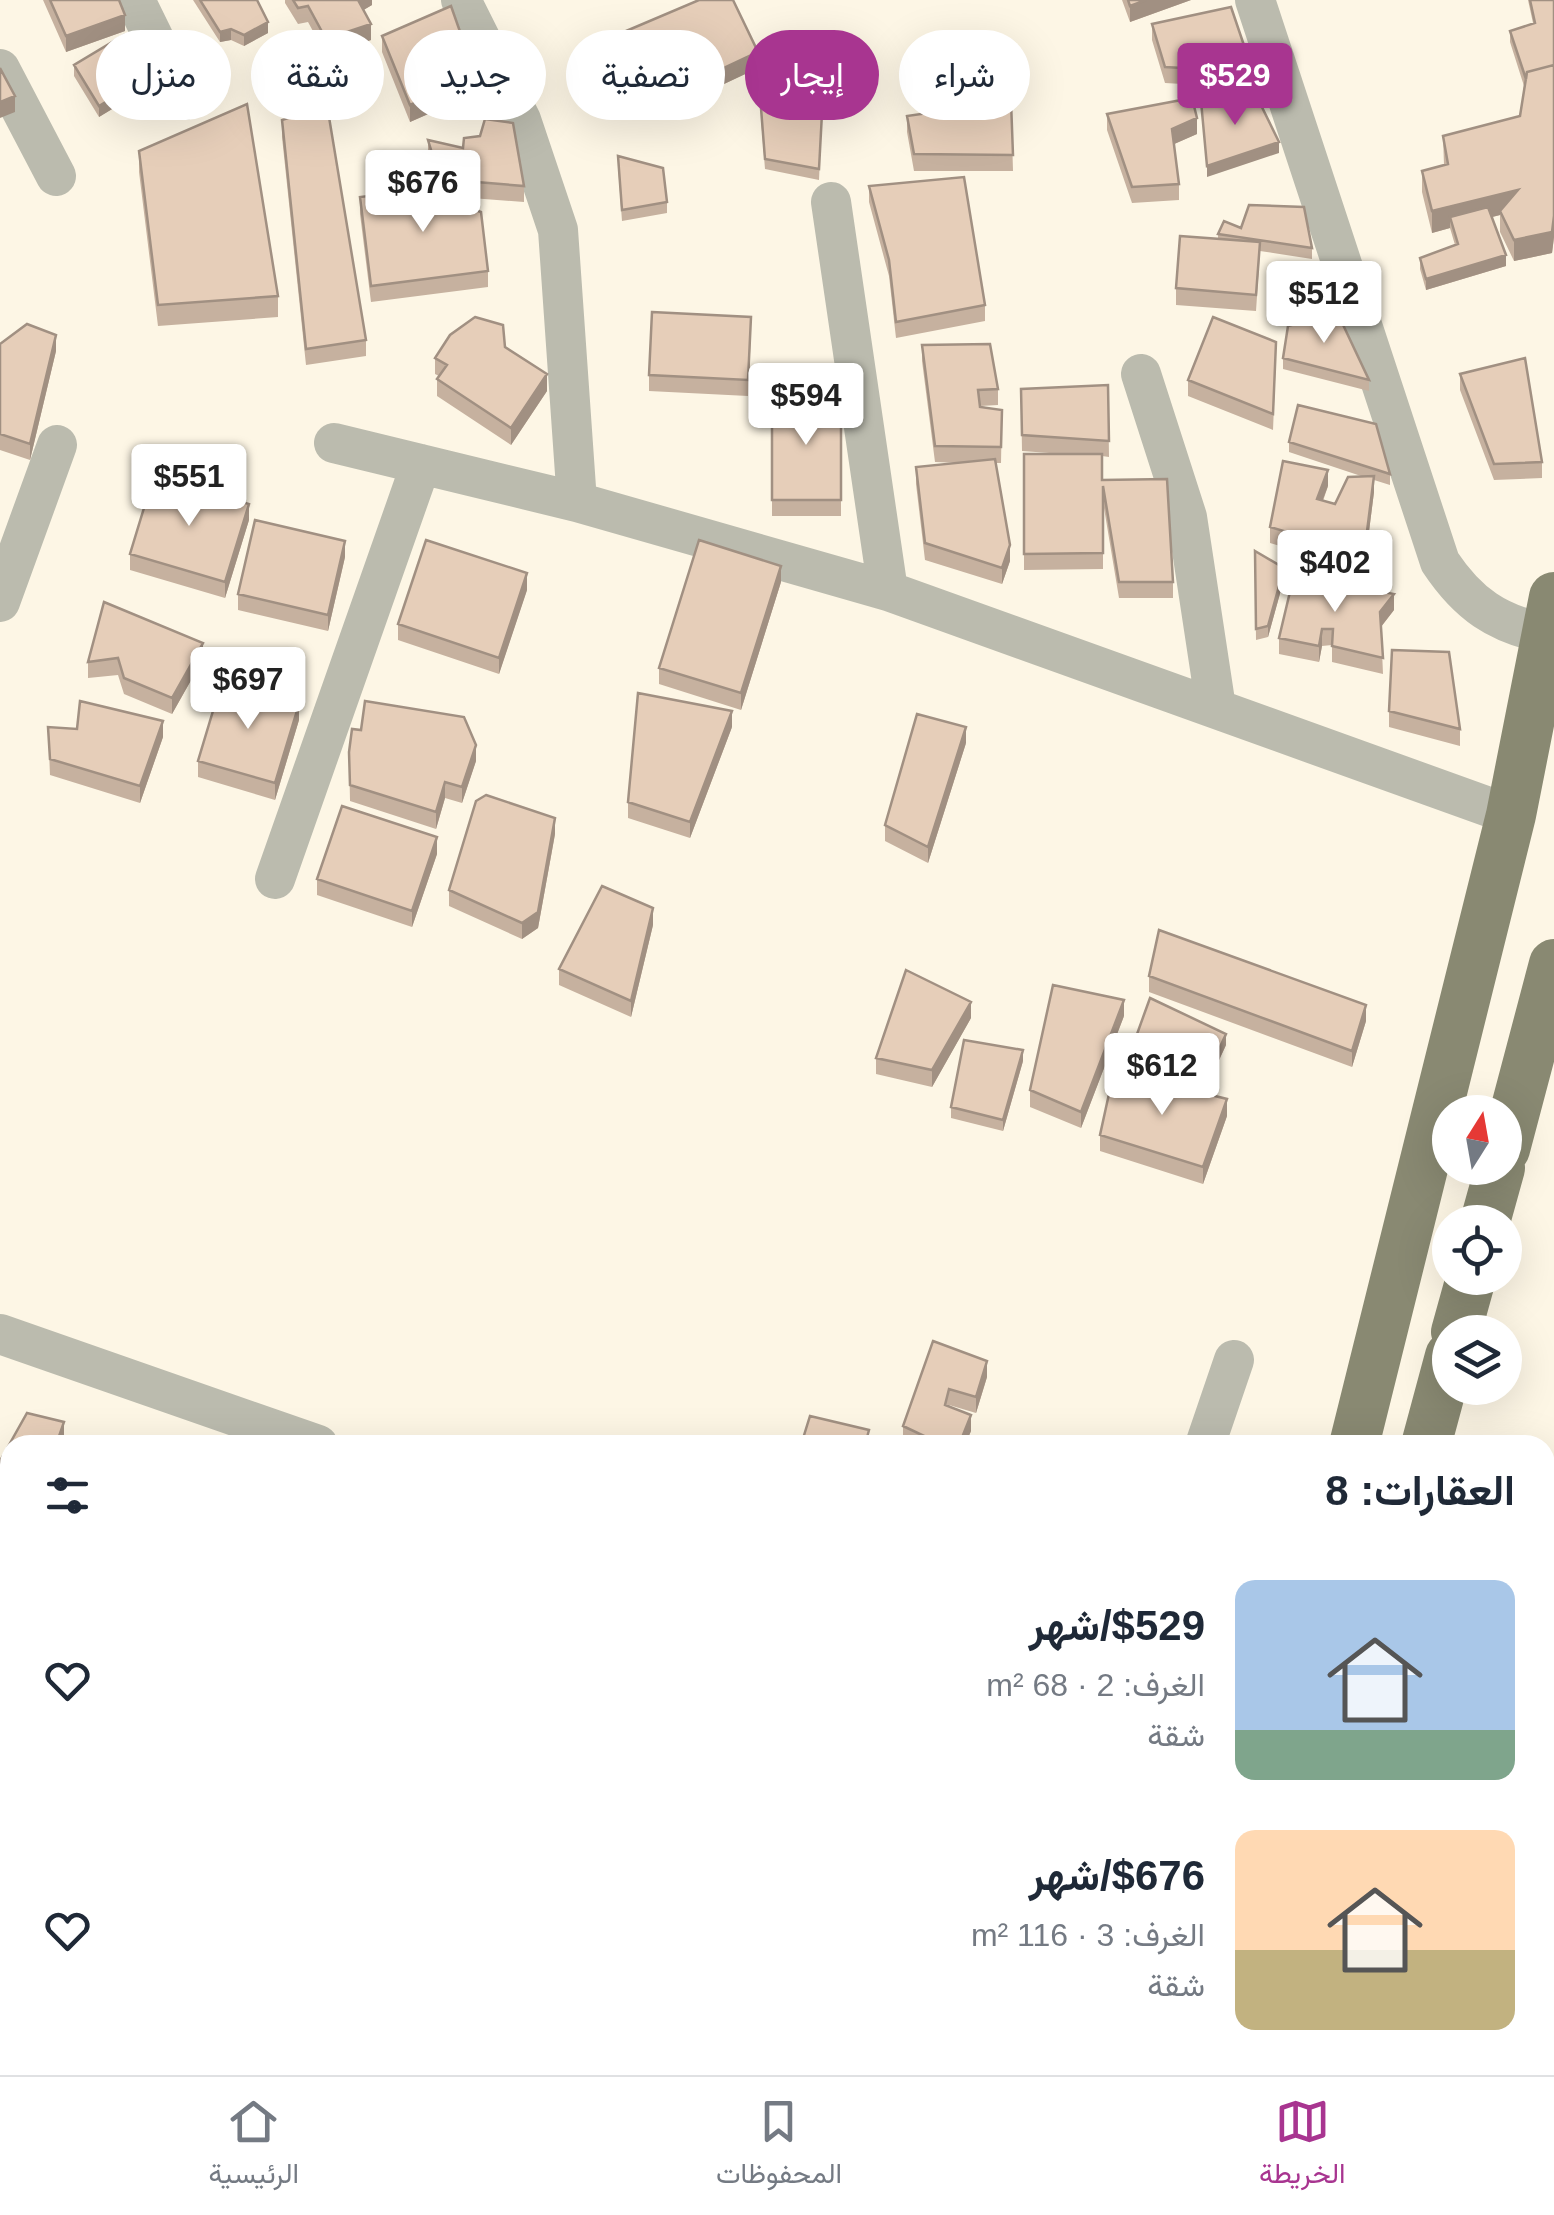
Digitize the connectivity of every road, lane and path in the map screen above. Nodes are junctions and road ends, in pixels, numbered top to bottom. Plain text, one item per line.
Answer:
1 (134, 0) edge
2 (461, 0) edge
3 (1256, 0) edge
4 (149, 30) edge
5 (0, 68) edge
6 (56, 176) dead end
7 (831, 202) dead end
8 (1140, 374) dead end
9 (334, 443) dead end
10 (56, 446) dead end
11 (421, 464) junction
12 (577, 502) junction
13 (15, 513) edge
14 (888, 590) junction
15 (0, 602) edge
16 (1550, 616) edge
17 (1216, 708) junction
18 (1510, 815) junction
19 (275, 879) dead end
20 (1554, 964) edge
21 (1519, 1095) edge
22 (0, 1334) edge
23 (1234, 1360) dead end
24 (1437, 1405) edge
25 (221, 1429) edge
26 (257, 1435) edge
27 (1209, 1435) edge
28 (1356, 1435) edge
29 (1429, 1435) edge

1 - 4 street
2 - 12 street
3 - 16 street
5 - 6 street
7 - 14 street
8 - 17 street
9 - 11 street
10 - 13 street
11 - 12 street
11 - 19 street
12 - 14 street
13 - 15 street
14 - 17 street
16 - 18 main road
17 - 18 street
18 - 28 main road
20 - 21 main road
22 - 25 street
23 - 27 street
24 - 29 main road
25 - 26 street

